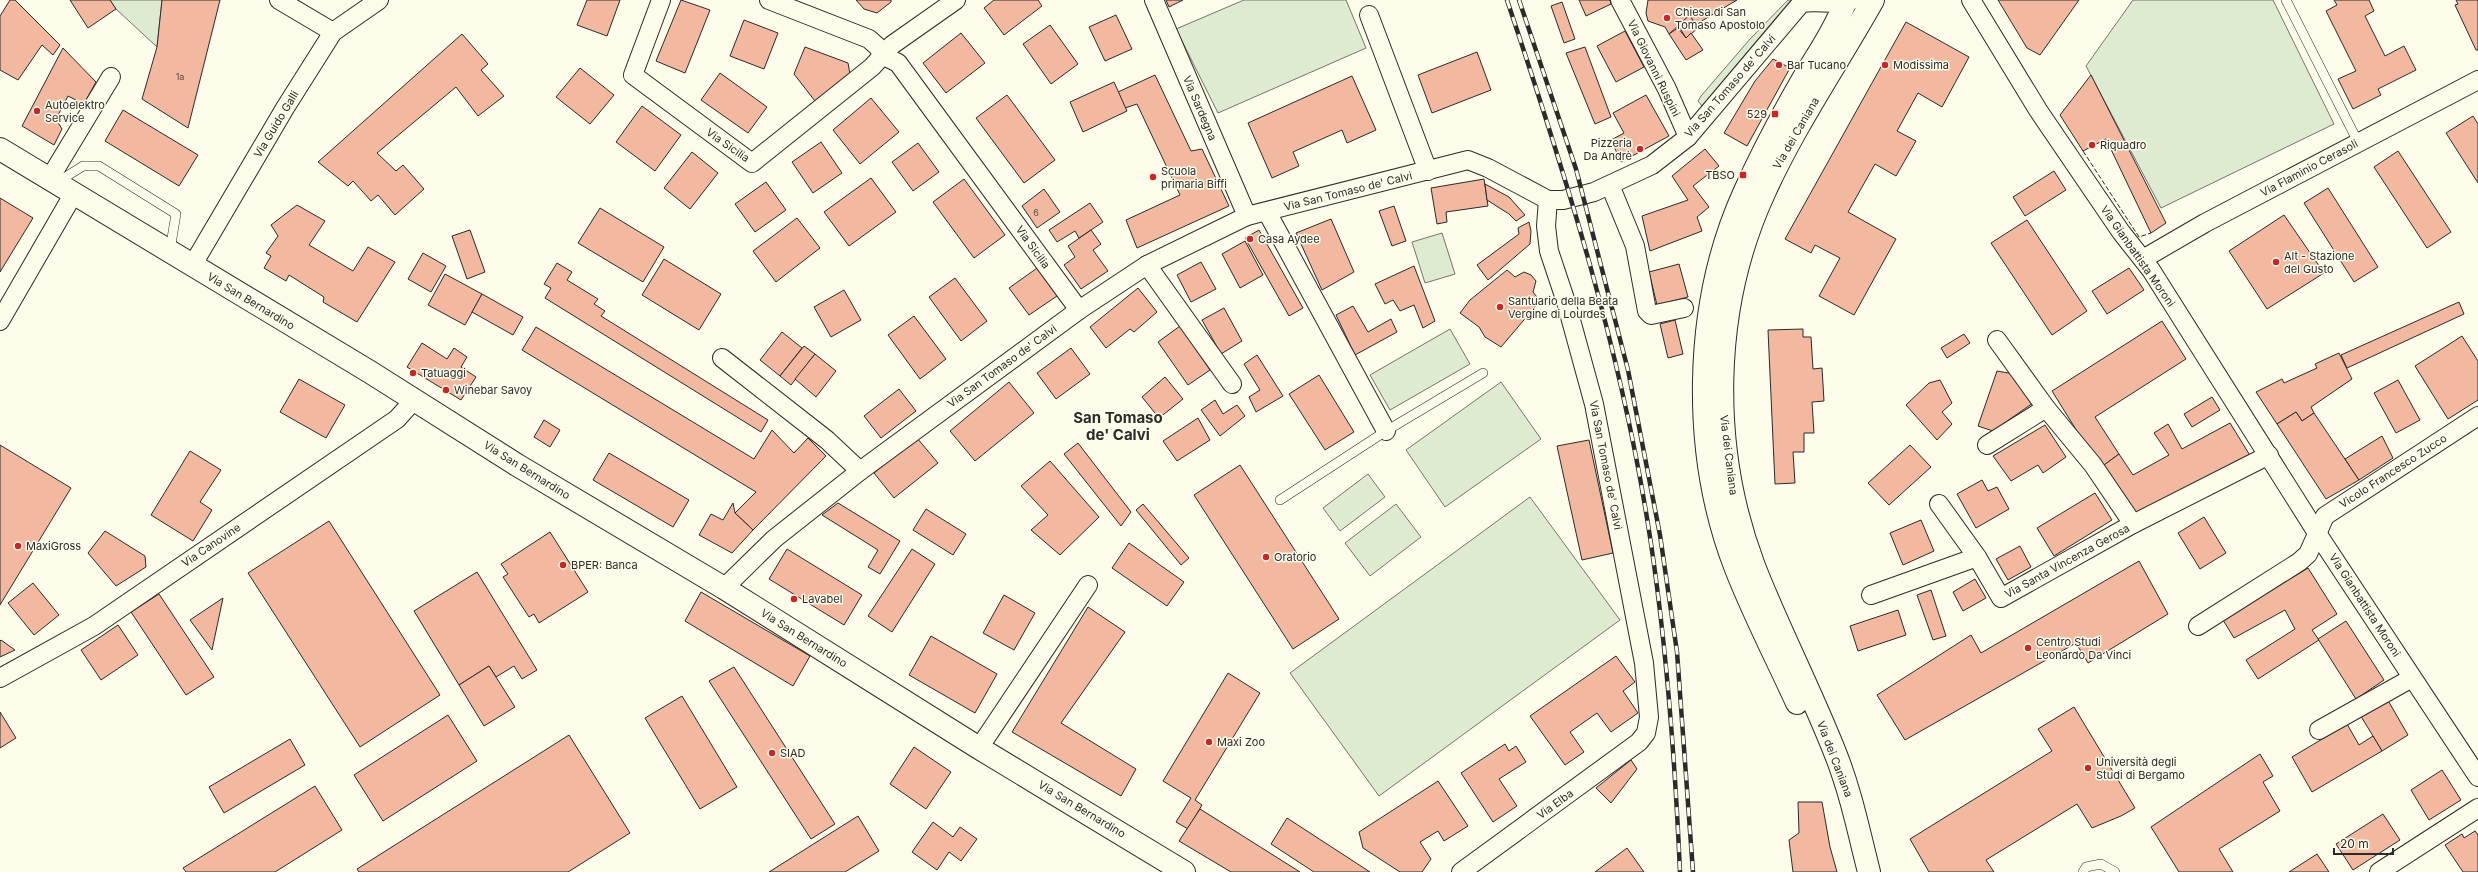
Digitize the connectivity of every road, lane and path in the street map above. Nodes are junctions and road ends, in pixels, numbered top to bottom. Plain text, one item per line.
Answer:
1 (279, 0) edge
2 (379, 0) edge
3 (661, 0) edge
4 (768, 0) edge
5 (956, 0) edge
6 (1154, 0) edge
7 (1620, 0) edge
8 (1873, 0) edge
9 (1971, 0) edge
10 (2286, 0) edge
11 (1803, 1) edge
12 (1848, 1) edge
13 (1369, 16) dead end
14 (333, 32) junction
15 (882, 55) junction
16 (111, 77) dead end
17 (2478, 80) edge
18 (1688, 137) junction
19 (2358, 142) junction
20 (0, 148) edge
21 (1428, 170) junction
22 (60, 184) junction
23 (1610, 185) junction
24 (1548, 200) junction
25 (1267, 212) junction
26 (1247, 216) junction
27 (170, 252) junction
28 (2143, 259) junction
29 (1147, 265) junction
30 (192, 266) junction
31 (1684, 308) dead end
32 (1079, 310) junction
33 (0, 321) edge
34 (1997, 340) dead end
35 (722, 358) dead end
36 (1483, 373) dead end
37 (1232, 384) dead end
38 (414, 400) junction
39 (2046, 408) junction
40 (2478, 416) edge
41 (1386, 431) junction
42 (1987, 445) dead end
43 (2270, 455) junction
44 (860, 471) junction
45 (1280, 500) dead end
46 (1940, 504) dead end
47 (2133, 524) junction
48 (2317, 533) junction
49 (1976, 557) junction
50 (1088, 585) dead end
51 (724, 588) junction
52 (1871, 596) dead end
53 (2198, 626) dead end
54 (0, 678) edge
55 (2412, 678) junction
56 (2319, 730) dead end
57 (1646, 733) joint
58 (979, 748) junction
59 (2478, 777) edge
60 (2478, 808) edge
61 (1184, 872) edge
62 (1461, 872) edge
63 (1854, 872) edge
64 (1869, 872) edge
65 (2082, 872) edge
66 (2115, 872) edge
67 (2379, 872) edge

1 - 14 street
2 - 14 street, Via Guido Galli
3 - 15 street, Via Sicilia
4 - 15 street, Via Sicilia
5 - 15 street
6 - 26 street, Via Sardegna
7 - 18 street, Via Giovanni Ruspini
8 - 64 main road, Via dei Caniana
9 - 28 street, Via Gianbattista Moroni
10 - 19 lane
11 - 12 street, Via San Tomaso de' Calvi
11 - 18 street, Via San Tomaso de' Calvi
12 - 63 main road, Via dei Caniana
13 - 21 street, Via San Tomaso de' Calvi
14 - 30 street, Via Guido Galli
15 - 32 street, Via Sicilia
16 - 22 street
17 - 19 street, Via Flaminio Cerasoli
18 - 23 street, Via San Tomaso de' Calvi
19 - 28 street, Via Flaminio Cerasoli
20 - 22 main road, Via San Bernardino
21 - 24 street, Via San Tomaso de' Calvi
21 - 25 street, Via San Tomaso de' Calvi
22 - 27 main road, Via San Bernardino
22 - 27 lane
22 - 33 street
23 - 24 street, Via San Tomaso de' Calvi
23 - 31 street
24 - 57 street, Via San Tomaso de' Calvi
25 - 26 street, Via San Tomaso de' Calvi
25 - 41 street, Via San Tomaso de' Calvi
26 - 29 street, Via San Tomaso de' Calvi
27 - 30 main road, Via San Bernardino
28 - 43 street, Via Gianbattista Moroni
29 - 32 street, Via San Tomaso de' Calvi
29 - 37 street
30 - 38 main road, Via San Bernardino
32 - 44 street, Via San Tomaso de' Calvi
34 - 39 street, Via Santa Vincenza Gerosa
35 - 44 street
36 - 41 lane
38 - 51 main road, Via San Bernardino
38 - 54 street, Via Canovine
39 - 42 street
39 - 47 street, Via Santa Vincenza Gerosa
40 - 48 street, Vicolo Francesco Zucco
41 - 45 lane
43 - 47 street, Via Santa Vincenza Gerosa
43 - 48 street, Via Gianbattista Moroni
44 - 51 street, Via San Tomaso de' Calvi
46 - 49 street, Via Santa Vincenza Gerosa
47 - 49 street, Via Santa Vincenza Gerosa
48 - 53 street
48 - 55 street, Via Gianbattista Moroni
49 - 52 street
50 - 58 street
51 - 58 main road, Via San Bernardino
55 - 56 street
55 - 59 street, Via Gianbattista Moroni
57 - 62 street, Via Elba
58 - 61 main road, Via San Bernardino
60 - 67 street
65 - 66 lane

